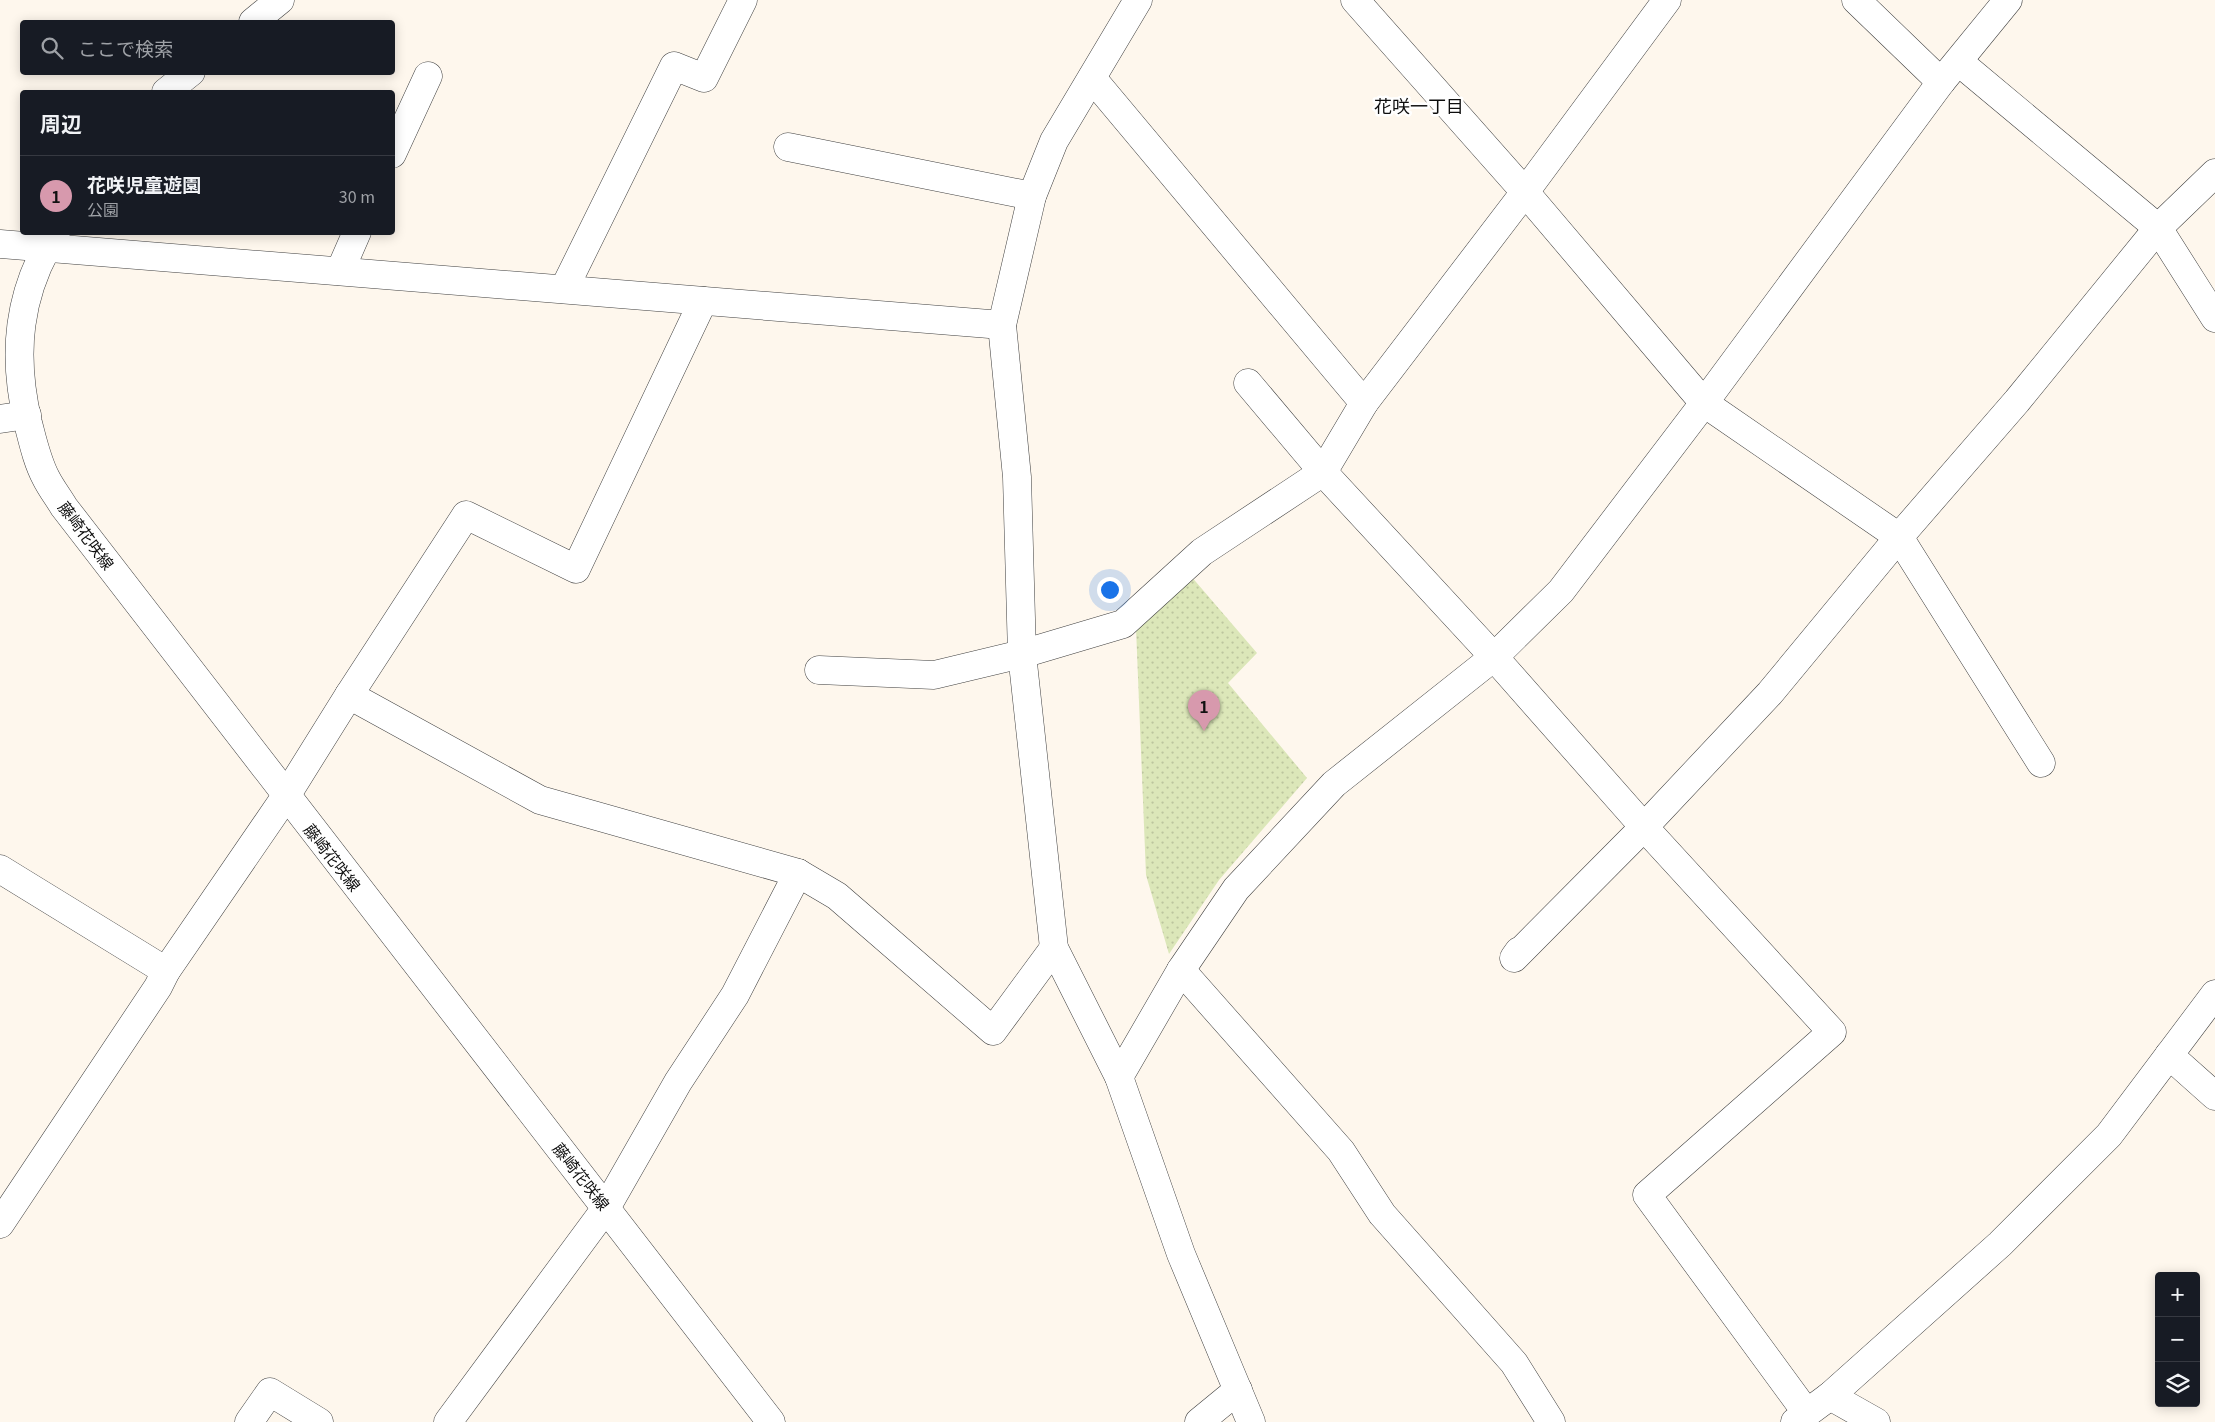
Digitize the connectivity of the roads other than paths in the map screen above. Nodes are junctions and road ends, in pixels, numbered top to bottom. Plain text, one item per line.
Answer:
1 (280, 0) edge
2 (743, 0) edge
3 (1138, 0) edge
4 (1354, 0) edge
5 (1667, 0) edge
6 (1856, 0) edge
7 (2008, 0) edge
8 (255, 20) edge
9 (1959, 62) junction
10 (187, 75) edge
11 (428, 76) dead end
12 (1092, 78) junction
13 (1941, 82) junction
14 (168, 90) edge
15 (788, 147) dead end
16 (395, 148) edge
17 (2215, 172) edge
18 (1525, 192) junction
19 (1032, 196) junction
20 (2158, 228) junction
21 (356, 235) edge
22 (51, 240) edge
23 (0, 244) edge
24 (340, 271) junction
25 (564, 289) junction
26 (703, 301) junction
27 (2215, 318) edge
28 (1002, 325) junction
29 (1248, 383) dead end
30 (1364, 403) junction
31 (1704, 403) junction
32 (26, 415) junction
33 (0, 419) edge
34 (1323, 472) junction
35 (1899, 537) junction
36 (1022, 654) junction
37 (1494, 657) junction
38 (819, 670) dead end
39 (349, 694) junction
40 (2041, 764) dead end
41 (286, 796) junction
42 (1644, 827) junction
43 (0, 869) edge
44 (798, 873) junction
45 (1054, 948) junction
46 (1519, 951) dead end
47 (1181, 970) junction
48 (166, 971) junction
49 (2215, 994) edge
50 (2169, 1056) junction
51 (1119, 1077) junction
52 (2215, 1096) edge
53 (606, 1208) junction
54 (0, 1224) edge
55 (1238, 1390) junction
56 (1830, 1396) junction
57 (1801, 1417) edge
58 (249, 1422) edge
59 (319, 1422) edge
60 (448, 1422) edge
61 (771, 1422) edge
62 (1199, 1422) edge
63 (1251, 1422) edge
64 (1551, 1422) edge
65 (1876, 1422) edge

1 - 8 street
2 - 25 street
3 - 12 street
4 - 18 street
5 - 18 street
6 - 13 street
7 - 9 street
9 - 13 street
9 - 20 street
10 - 14 street
11 - 16 street
12 - 19 street
12 - 30 street
13 - 31 street
15 - 19 street
17 - 20 street
18 - 30 street
18 - 31 street
19 - 28 street
20 - 27 street
20 - 35 street
21 - 24 street
22 - 23 street
22 - 24 street
22 - 32 street, 藤崎花咲線
24 - 25 street
25 - 26 street
26 - 28 street
26 - 39 street
28 - 36 street
29 - 34 street
30 - 34 street
31 - 35 street
31 - 37 street
32 - 33 street
32 - 41 street, 藤崎花咲線
34 - 36 street
34 - 37 street
35 - 40 street
35 - 42 street
36 - 38 street
36 - 45 street
37 - 42 street
37 - 47 street
39 - 41 street
39 - 44 street
41 - 48 street
41 - 53 street, 藤崎花咲線
42 - 46 street
42 - 57 street
43 - 48 street
44 - 45 street
44 - 53 street
45 - 51 street
47 - 51 street
47 - 64 street
48 - 54 street
49 - 50 street
50 - 52 street
50 - 56 street
51 - 55 street
53 - 60 street
53 - 61 street, 藤崎花咲線
55 - 62 street
55 - 63 street
56 - 57 street
56 - 65 street
58 - 59 street

